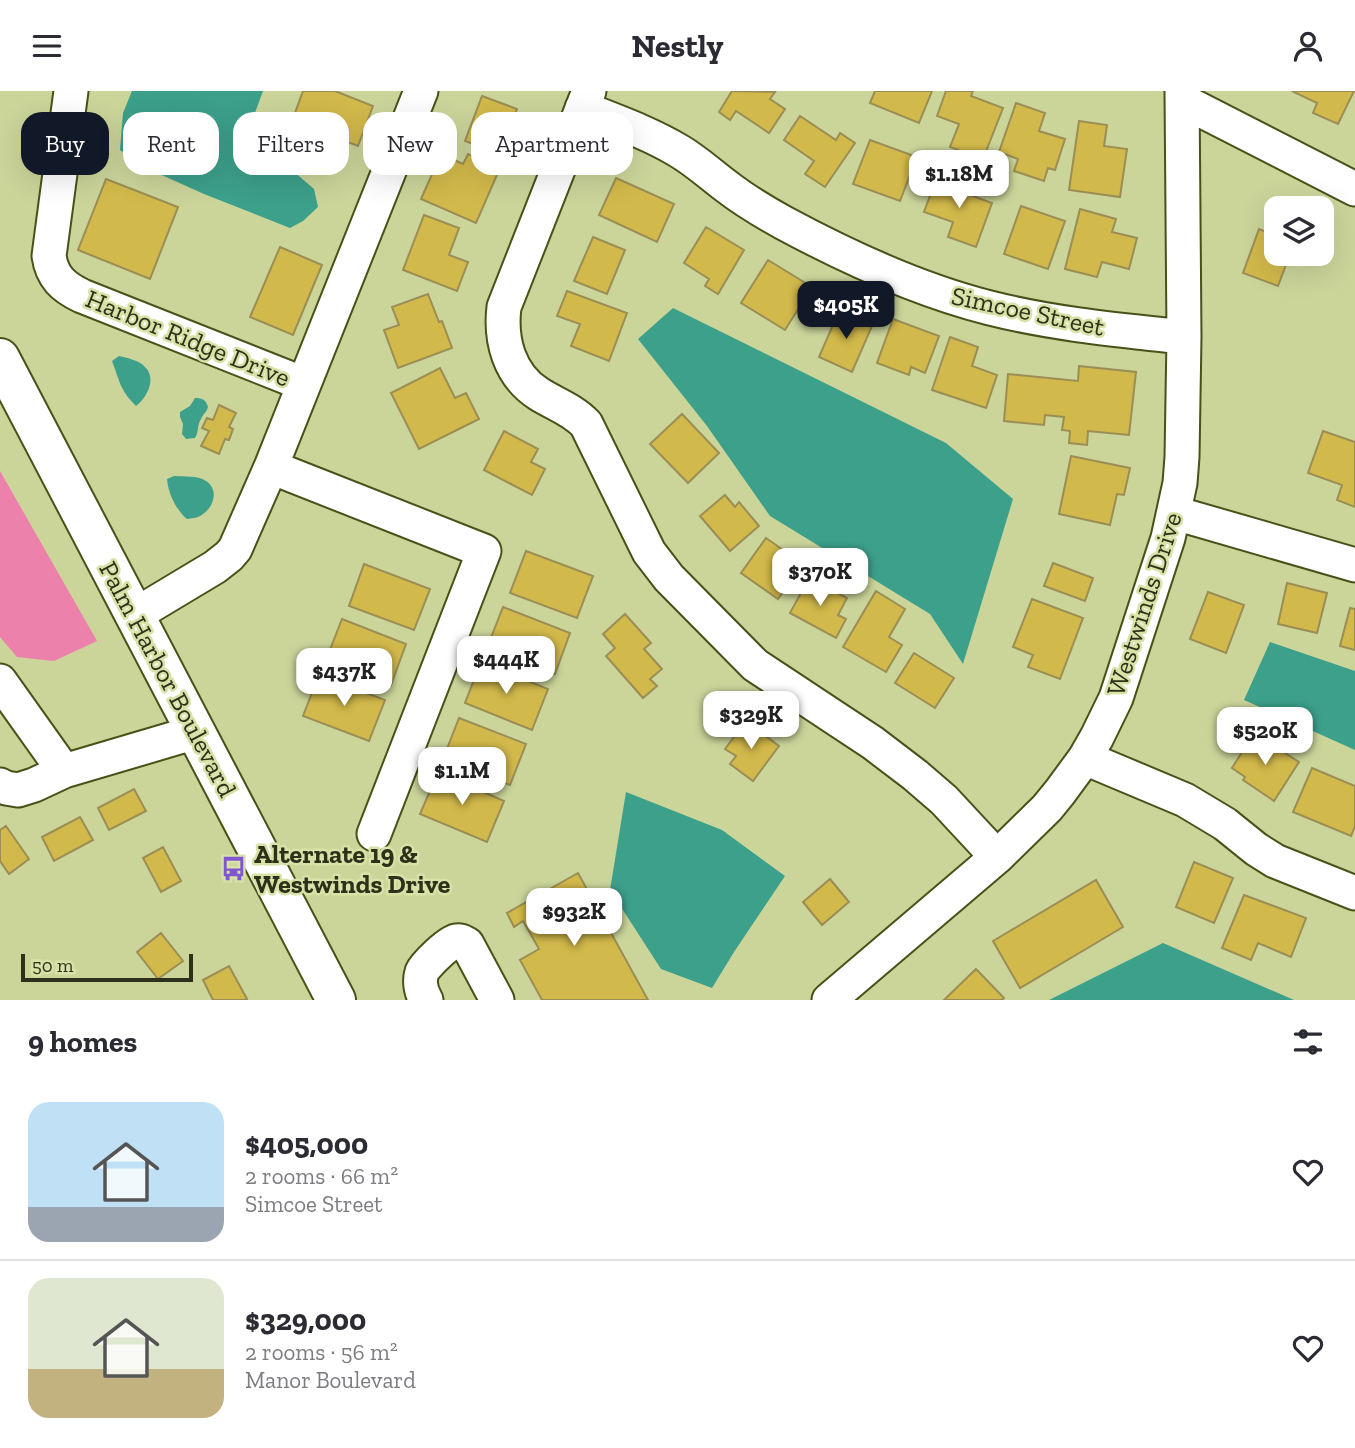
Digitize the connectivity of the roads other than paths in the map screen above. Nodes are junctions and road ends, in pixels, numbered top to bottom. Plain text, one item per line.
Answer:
1 (71, 91) edge
2 (421, 91) edge
3 (1183, 96) edge
4 (586, 100) edge
5 (1355, 189) edge
6 (1184, 337) junction
7 (0, 358) edge
8 (304, 384) junction
9 (271, 467) junction
10 (1175, 513) junction
11 (1355, 565) edge
12 (135, 615) junction
13 (0, 681) edge
14 (195, 732) junction
15 (1085, 758) junction
16 (64, 771) junction
17 (0, 785) edge
18 (374, 834) dead end
19 (997, 857) junction
20 (1355, 893) edge
21 (335, 1000) edge
22 (426, 1000) edge
23 (497, 1000) edge
24 (829, 1000) edge

1 - 8 street, Harbor Ridge Drive
2 - 8 street, Harbor Ridge Drive
3 - 5 street
3 - 6 street, Westwinds Drive
4 - 6 street, Simcoe Street
4 - 19 street
6 - 10 street, Westwinds Drive
7 - 12 main road, Palm Harbor Boulevard
8 - 9 street, Harbor Ridge Drive
9 - 12 street, Harbor Ridge Drive
9 - 18 street
10 - 11 street
10 - 15 street, Westwinds Drive
12 - 14 main road, Palm Harbor Boulevard
13 - 16 street
14 - 16 street
14 - 21 main road, Palm Harbor Boulevard
15 - 19 street, Westwinds Drive
15 - 20 street
16 - 17 street
19 - 24 street, Westwinds Drive
22 - 23 street

